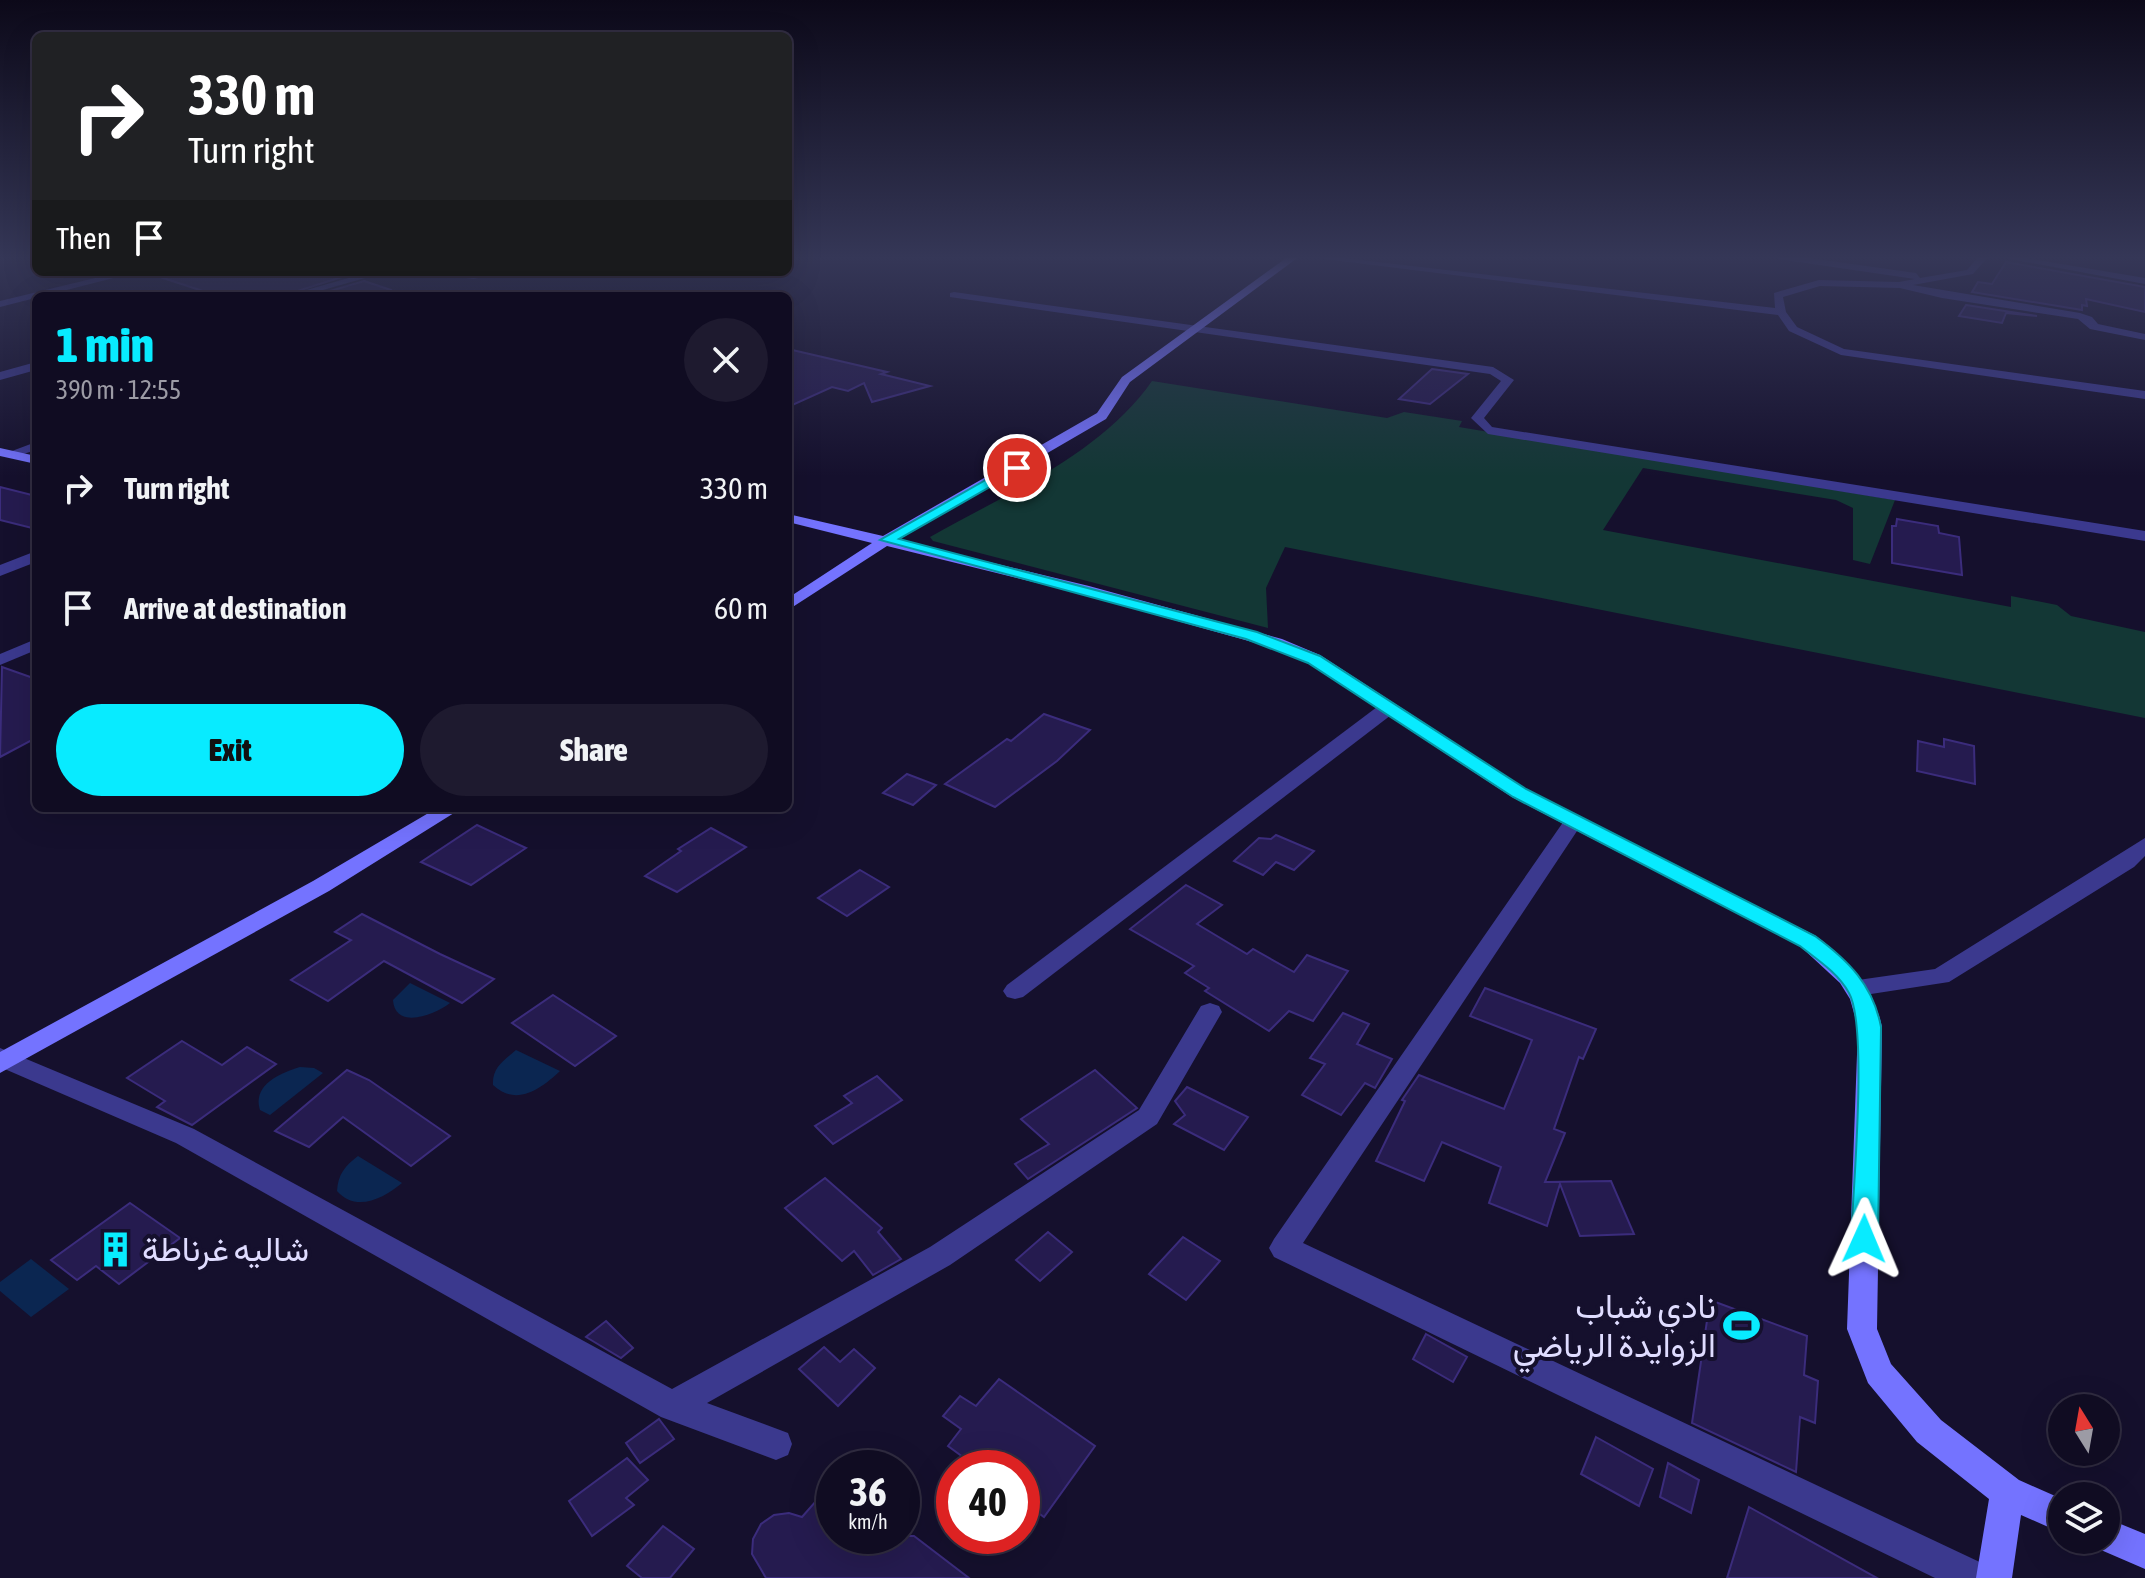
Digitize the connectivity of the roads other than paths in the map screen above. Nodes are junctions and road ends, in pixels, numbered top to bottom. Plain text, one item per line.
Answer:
1 (1191, 330) edge
2 (1197, 330) edge
3 (1794, 330) edge
4 (2107, 330) edge
5 (2145, 337) edge
6 (32, 367) edge
7 (0, 376) edge
8 (2145, 395) edge
9 (32, 447) edge
10 (5, 453) edge
11 (32, 459) edge
12 (792, 519) edge
13 (2145, 536) edge
14 (887, 540) junction
15 (32, 558) edge
16 (0, 571) edge
17 (792, 602) edge
18 (32, 646) edge
19 (0, 660) edge
20 (1388, 708) junction
21 (445, 812) edge
22 (1573, 822) junction
23 (2145, 845) edge
24 (1858, 988) junction
25 (1015, 991) dead end
26 (1210, 1012) dead end
27 (3, 1060) edge
28 (672, 1406) junction
29 (776, 1444) dead end
30 (2007, 1492) junction
31 (2048, 1510) edge
32 (2120, 1541) edge
33 (2145, 1552) edge
34 (1973, 1578) edge
35 (1994, 1578) edge

1 - 14 street
2 - 13 street
3 - 8 street
4 - 5 street
6 - 7 street
9 - 10 street
10 - 11 street
12 - 14 street
14 - 17 street
14 - 20 street
15 - 16 street
18 - 19 street
20 - 22 street
20 - 25 street
21 - 27 street
22 - 24 street
22 - 34 street
23 - 24 street
24 - 30 street
26 - 28 street
27 - 28 street
28 - 29 street
30 - 31 street
30 - 35 street
32 - 33 street

